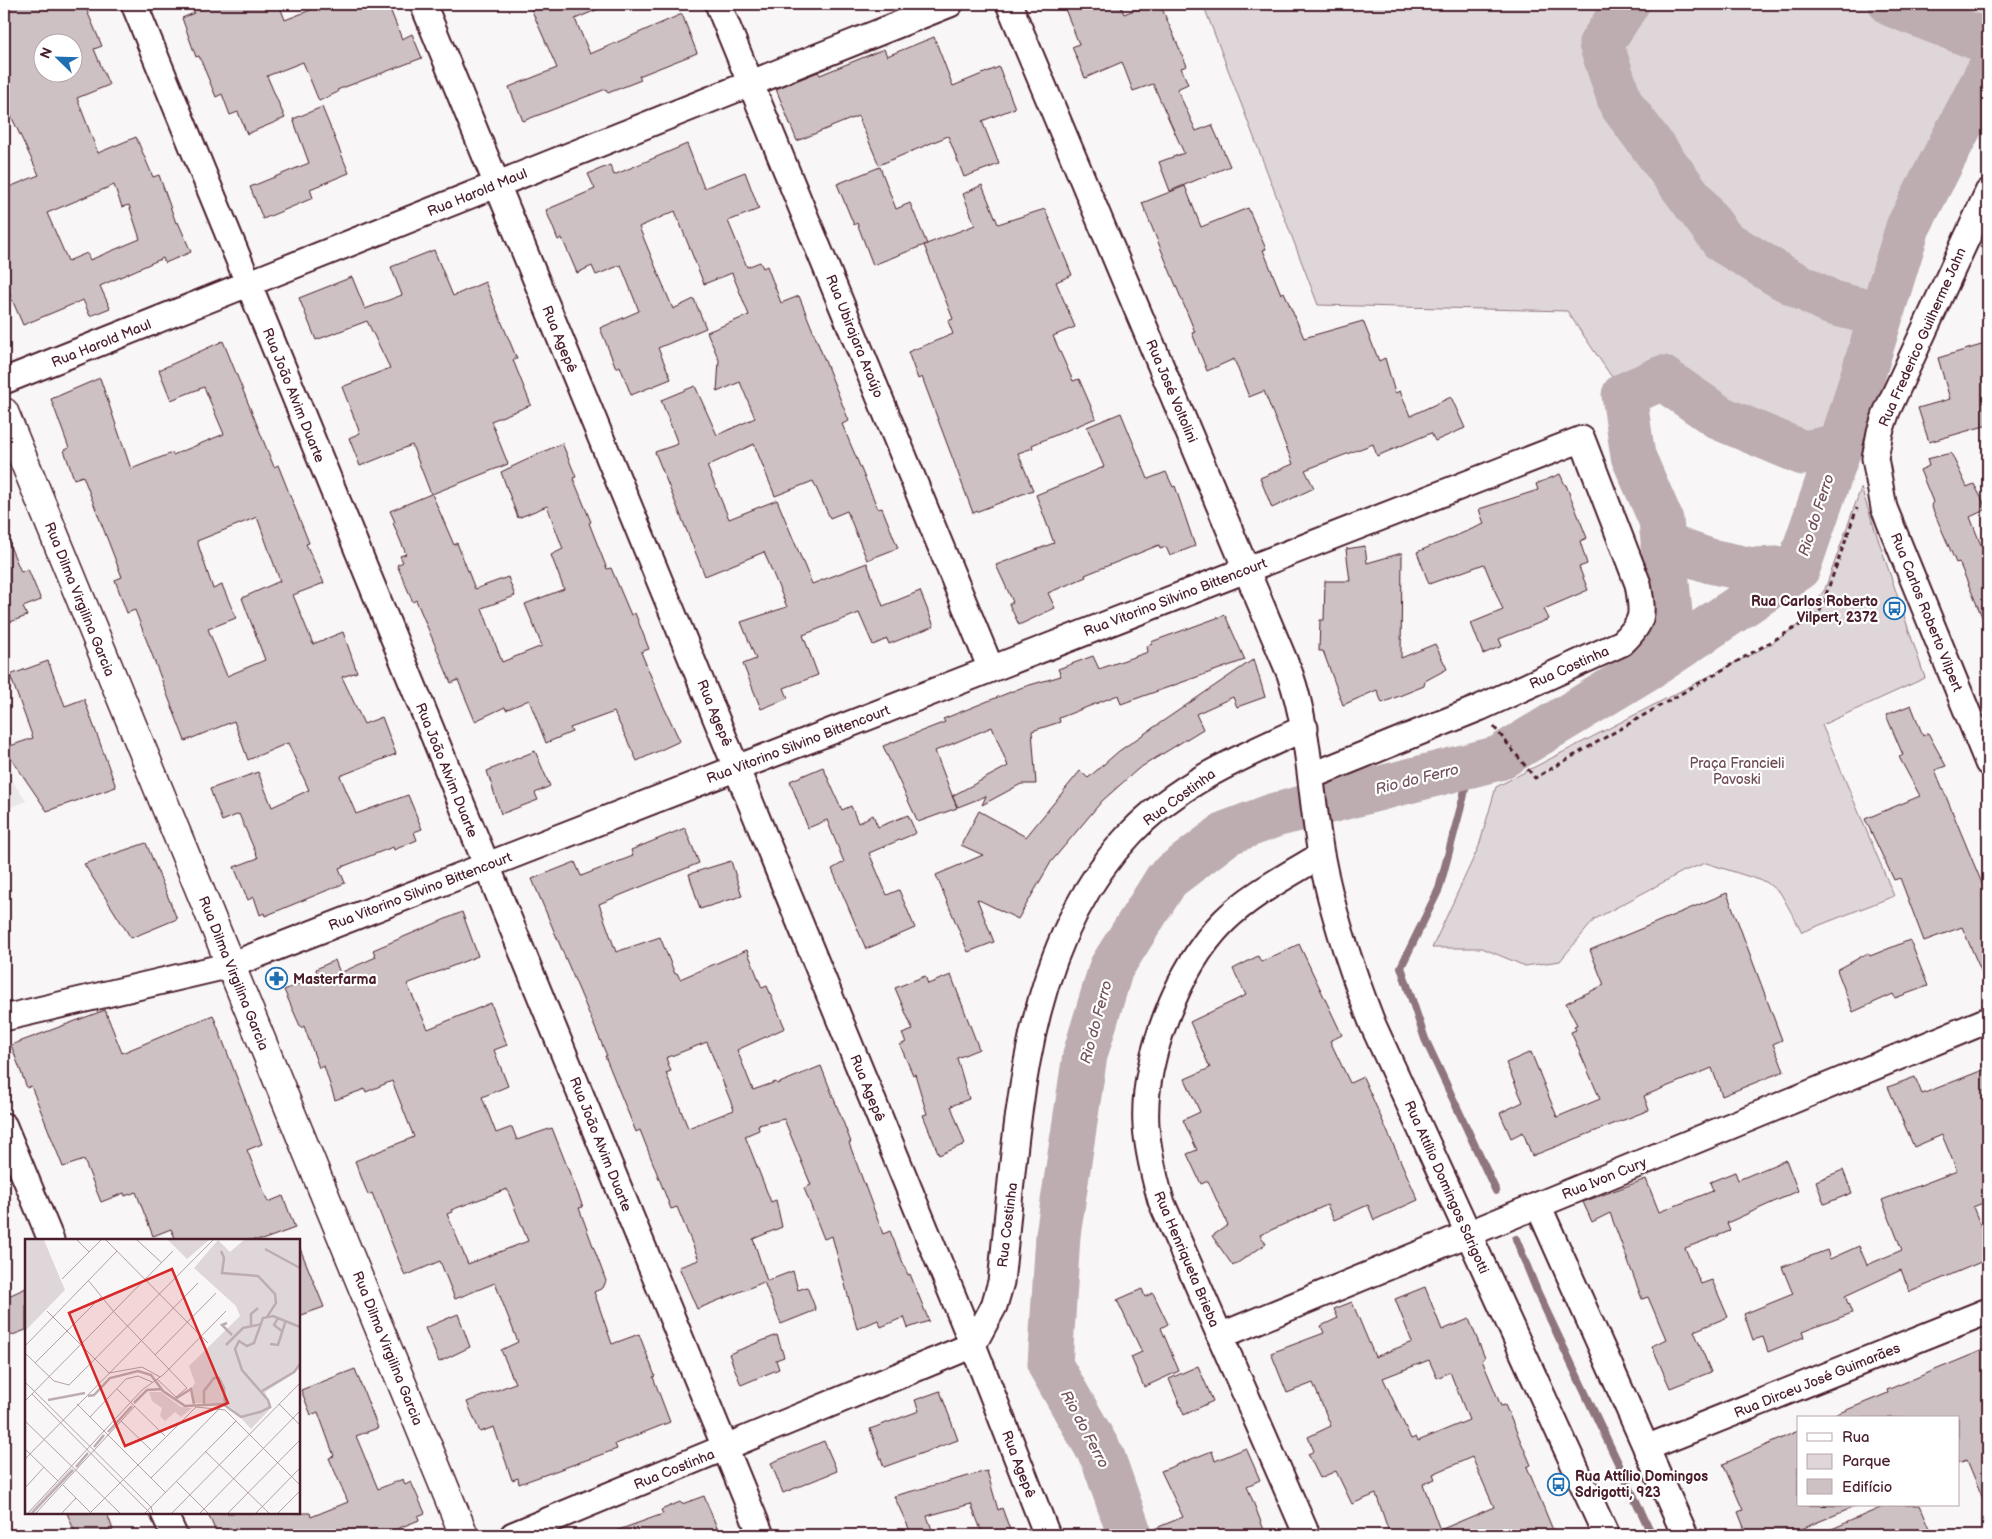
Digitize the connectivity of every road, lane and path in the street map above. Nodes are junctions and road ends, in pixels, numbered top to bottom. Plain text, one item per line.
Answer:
1 (134, 4) edge
2 (423, 4) edge
3 (718, 4) edge
4 (950, 4) edge
5 (1010, 4) edge
6 (751, 83) junction
7 (496, 185) junction
8 (1988, 192) edge
9 (248, 284) junction
10 (4, 382) edge
11 (4, 412) edge
12 (1582, 439) joint
13 (1875, 458) joint
14 (1858, 504) dead end
15 (1247, 569) junction
16 (991, 669) junction
17 (1479, 708) junction
18 (1305, 728) junction
19 (1988, 763) edge
20 (737, 768) junction
21 (1311, 780) junction
22 (1317, 828) joint
23 (1321, 855) junction
24 (487, 865) junction
25 (231, 964) junction
26 (4, 1018) edge
27 (1988, 1020) edge
28 (4, 1126) edge
29 (1538, 1205) junction
30 (1468, 1234) junction
31 (51, 1239) edge
32 (1988, 1311) edge
33 (1220, 1336) junction
34 (973, 1345) junction
35 (725, 1447) junction
36 (1646, 1448) junction
37 (164, 1514) edge
38 (174, 1535) edge
39 (464, 1535) edge
40 (513, 1535) edge
41 (761, 1535) edge
42 (1047, 1535) edge
43 (1307, 1535) edge
44 (1606, 1535) edge
45 (1685, 1535) edge

1 - 9 street, Rua João Alvim Duarte
2 - 7 street, Rua Agepê
3 - 6 street, Rua Ubirajara Araújo
4 - 6 street, Rua Harold Maul
5 - 15 street, Rua José Voltolini
6 - 7 street, Rua Harold Maul
6 - 16 street, Rua Ubirajara Araújo
7 - 9 street, Rua Harold Maul
7 - 20 street, Rua Agepê
8 - 13 street, Rua Frederico Guilherme Jahn
9 - 10 street, Rua Harold Maul
9 - 24 street, Rua João Alvim Duarte
11 - 25 street, Rua Dilma Virgilina Garcia
12 - 15 street, Rua Vitorino Silvino Bittencourt
12 - 17 street, Rua Costinha
13 - 19 street, Rua Carlos Roberto Vilpert
14 - 17 path
15 - 16 street, Rua Vitorino Silvino Bittencourt
15 - 18 street, Rua José Voltolini
16 - 20 street, Rua Vitorino Silvino Bittencourt
17 - 21 street, Rua Costinha
18 - 21 street, Rua José Voltolini
18 - 34 street, Rua Costinha
20 - 24 street, Rua Vitorino Silvino Bittencourt
20 - 34 street, Rua Agepê
21 - 22 street, Rua José Voltolini
22 - 23 street, Rua Attílio Domingos Sdrigotti
23 - 30 street, Rua Attílio Domingos Sdrigotti
23 - 33 street, Rua Henriqueta Brieba
24 - 25 street, Rua Vitorino Silvino Bittencourt
24 - 35 street, Rua João Alvim Duarte
25 - 26 street, Rua Vitorino Silvino Bittencourt
25 - 39 street, Rua Dilma Virgilina Garcia
27 - 29 street, Rua Ivon Cury
28 - 31 street
29 - 30 street, Rua Ivon Cury
29 - 36 street
30 - 33 street, Rua Ivon Cury
30 - 44 street, Rua Attílio Domingos Sdrigotti
32 - 36 street, Rua Dirceu José Guimarães
33 - 43 street, Rua Henriqueta Brieba
34 - 35 street, Rua Costinha
34 - 42 street, Rua Agepê
35 - 40 street, Rua Costinha
35 - 41 street, Rua João Alvim Duarte
36 - 45 street
37 - 38 street

